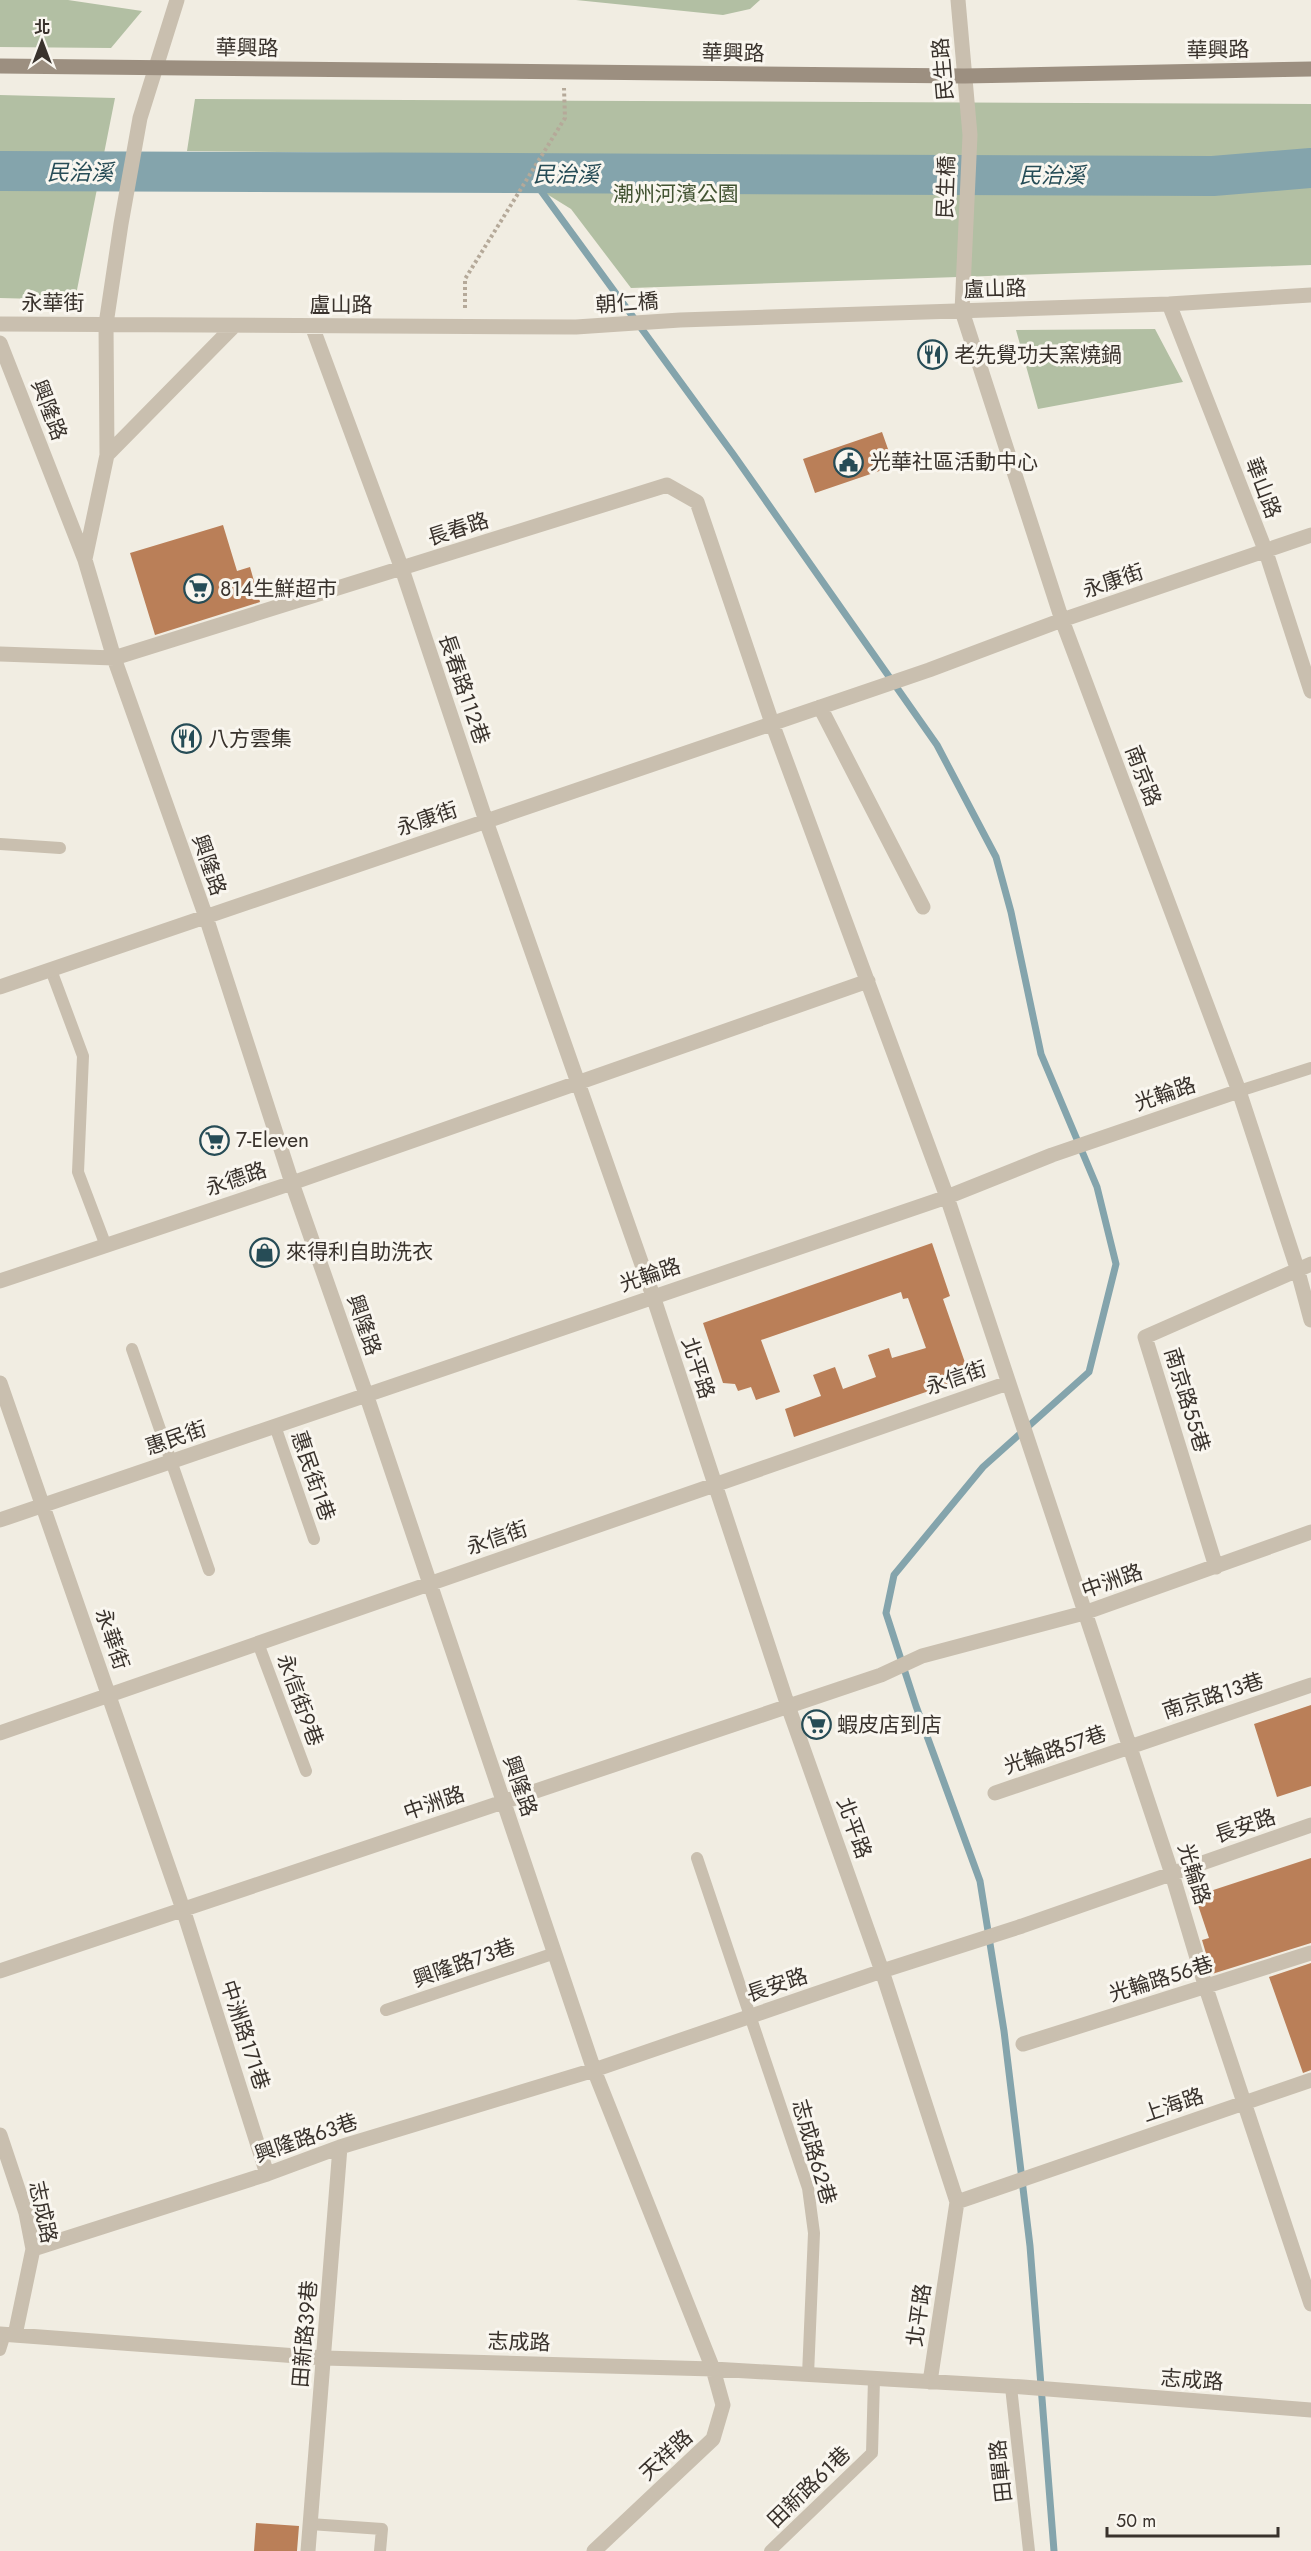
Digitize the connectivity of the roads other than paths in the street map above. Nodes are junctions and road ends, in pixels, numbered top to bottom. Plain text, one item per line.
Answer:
1 (177, 0) edge
2 (958, 0) edge
3 (0, 66) edge
4 (154, 68) junction
5 (1311, 69) edge
6 (964, 76) junction
7 (970, 135) joint
8 (965, 241) joint
9 (1311, 295) edge
10 (1169, 304) junction
11 (962, 311) junction
12 (680, 320) joint
13 (0, 324) edge
14 (106, 324) junction
15 (234, 326) junction
16 (312, 326) junction
17 (576, 327) joint
18 (0, 343) edge
19 (107, 455) junction
20 (1311, 535) edge
21 (1266, 552) junction
22 (85, 560) junction
23 (402, 569) junction
24 (1062, 620) junction
25 (0, 654) edge
26 (114, 658) junction
27 (1311, 691) edge
28 (820, 707) junction
29 (772, 723) junction
30 (486, 821) junction
31 (0, 844) edge
32 (60, 848) dead end
33 (923, 907) dead end
34 (206, 917) junction
35 (51, 970) junction
36 (868, 981) junction
37 (0, 987) edge
38 (1311, 1068) edge
39 (578, 1082) junction
40 (1239, 1091) junction
41 (292, 1183) junction
42 (947, 1197) junction
43 (106, 1246) junction
44 (1304, 1266) edge
45 (0, 1281) edge
46 (653, 1296) junction
47 (1311, 1320) edge
48 (132, 1348) dead end
49 (0, 1383) edge
50 (1010, 1389) junction
51 (366, 1394) junction
52 (275, 1426) junction
53 (171, 1462) junction
54 (714, 1485) junction
55 (44, 1505) junction
56 (0, 1520) edge
57 (1311, 1532) edge
58 (314, 1539) dead end
59 (1216, 1567) junction
60 (209, 1570) dead end
61 (430, 1583) junction
62 (1084, 1613) junction
63 (258, 1643) junction
64 (1311, 1685) edge
65 (110, 1695) junction
66 (788, 1706) junction
67 (0, 1733) edge
68 (1128, 1746) junction
69 (306, 1771) dead end
70 (994, 1793) dead end
71 (504, 1802) junction
72 (1311, 1825) edge
73 (697, 1858) dead end
74 (1173, 1874) junction
75 (183, 1909) junction
76 (555, 1953) junction
77 (1311, 1953) edge
78 (0, 1971) edge
79 (882, 1971) junction
80 (1206, 1988) junction
81 (386, 2010) dead end
82 (752, 2016) junction
83 (1023, 2044) dead end
84 (594, 2070) junction
85 (1311, 2080) edge
86 (1243, 2103) junction
87 (0, 2135) edge
88 (340, 2147) junction
89 (267, 2174) junction
90 (957, 2202) junction
91 (33, 2249) junction
92 (1311, 2304) edge
93 (6, 2335) edge
94 (0, 2350) edge
95 (324, 2358) junction
96 (713, 2368) junction
97 (808, 2374) junction
98 (874, 2379) junction
99 (930, 2382) junction
100 (1017, 2387) junction
101 (1311, 2410) edge
102 (310, 2524) junction
103 (308, 2551) edge
104 (380, 2551) edge
105 (594, 2551) edge
106 (770, 2551) edge
107 (1029, 2551) edge

1 - 4 street, 興隆路
2 - 6 street, 民生路
3 - 4 street, 華興路
4 - 6 street, 華興路
4 - 14 street, 興隆路
5 - 6 street, 華興路
6 - 7 street, 民生路
7 - 8 street, 民生橋
8 - 11 street, 南京路
9 - 10 street, 盧山路
10 - 11 street, 盧山路
10 - 21 street, 華山路
11 - 12 street, 盧山路
11 - 24 street, 南京路
12 - 17 street, 朝仁橋
13 - 14 street, 永華街
14 - 15 street, 盧山路
14 - 19 street, 興隆路
15 - 16 street, 盧山路
15 - 19 street
16 - 17 street, 盧山路
16 - 23 street, 長春路112巷
18 - 22 street, 興隆路
19 - 22 street, 興隆路
20 - 21 street, 永康街
21 - 24 street, 永康街
21 - 27 street, 華山路
22 - 26 street, 興隆路
23 - 26 street, 長春路
23 - 29 street, 長春路
23 - 30 street, 長春路112巷
24 - 28 street, 永康街
24 - 40 street, 南京路
25 - 26 street, 長春路
26 - 34 street, 興隆路
28 - 29 street, 永康街
28 - 33 street
29 - 30 street, 永康街
29 - 36 street, 長春路
30 - 34 street, 永康街
30 - 39 street, 長春路112巷
31 - 32 lane
34 - 35 street, 永康街
34 - 41 street, 興隆路
35 - 37 street, 永康街
35 - 43 lane
36 - 39 street, 永德路
36 - 42 street, 長春路
38 - 40 lane
39 - 41 street, 永德路
39 - 46 street, 北平路
40 - 42 street, 光輪路
40 - 44 street, 南京路
41 - 43 street, 永德路
41 - 51 street, 興隆路
42 - 46 street, 光輪路
42 - 50 street
43 - 45 street, 永德路
44 - 47 street, 南京路
44 - 59 street, 南京路55巷
46 - 51 street, 光輪路
46 - 54 street, 北平路
48 - 53 lane
49 - 55 street, 永華街
50 - 54 street, 永信街
50 - 62 street, 光輪路
51 - 52 street, 惠民街
51 - 61 street, 興隆路
52 - 53 street, 惠民街
52 - 58 lane, 惠民街1巷
53 - 55 street, 惠民街
53 - 60 lane
54 - 61 street, 永信街
54 - 66 street, 北平路
55 - 56 street, 惠民街
55 - 65 street, 永華街
57 - 59 street, 中洲路
59 - 62 street, 中洲路
61 - 63 street, 永信街
61 - 71 street, 興隆路
62 - 66 street, 中洲路
62 - 68 street, 光輪路
63 - 65 street, 永信街
63 - 69 lane, 永信街9巷
64 - 68 street, 南京路13巷
65 - 67 street, 永信街
65 - 75 street, 永華街
66 - 71 street, 中洲路
66 - 79 street, 北平路
68 - 70 street, 光輪路57巷
68 - 74 street, 光輪路
71 - 75 street, 中洲路
71 - 76 street, 興隆路
72 - 74 street, 長安路
73 - 82 lane, 志成路62巷
74 - 79 street, 長安路
74 - 80 street, 光輪路
75 - 78 street, 中洲路
75 - 89 street, 中洲路171巷
76 - 81 lane, 興隆路73巷
76 - 84 street, 興隆路
77 - 80 street, 光輪路56巷
79 - 82 street, 長安路
79 - 90 street, 北平路
80 - 83 street, 光輪路56巷
80 - 86 street, 光輪路
82 - 84 street, 長安路
82 - 97 lane, 志成路62巷
84 - 88 street, 興隆路63巷
84 - 96 street, 天祥路
85 - 86 street, 上海路
86 - 90 street, 上海路
86 - 92 street, 光輪路
87 - 91 street, 志成路
88 - 89 street, 興隆路63巷
88 - 95 street, 田新路39巷
89 - 91 street, 興隆路63巷
90 - 99 street, 北平路
91 - 93 street, 志成路
93 - 94 lane
93 - 95 street, 志成路
95 - 96 street, 志成路
95 - 102 street, 田新路39巷
96 - 97 street, 志成路
96 - 105 street, 天祥路
97 - 98 street, 志成路
98 - 99 street, 志成路
98 - 106 lane, 田新路61巷
99 - 100 street, 志成路
100 - 101 street, 志成路
100 - 107 lane, 田單路
102 - 103 street, 田新路39巷
102 - 104 lane

